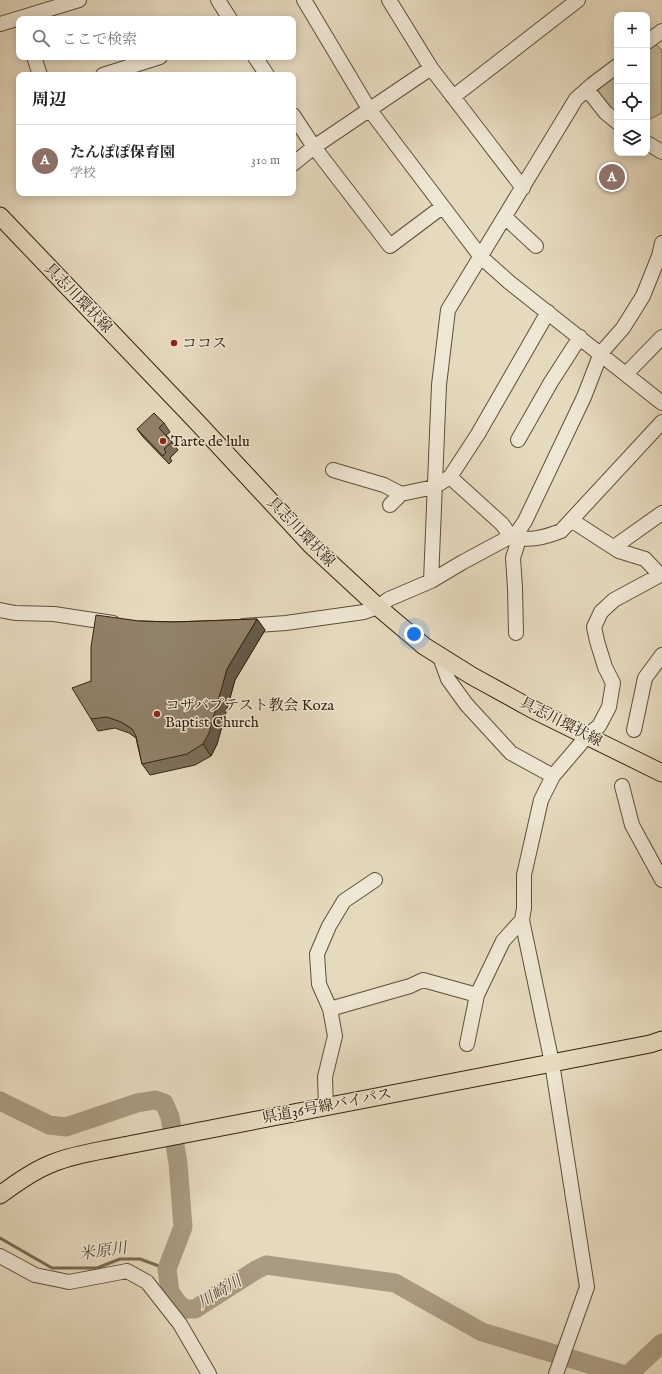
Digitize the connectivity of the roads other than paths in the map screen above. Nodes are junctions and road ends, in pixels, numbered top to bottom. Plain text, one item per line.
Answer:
1 (79, 0) edge
2 (218, 0) edge
3 (304, 0) edge
4 (390, 0) edge
5 (578, 0) edge
6 (28, 16) edge
7 (228, 16) edge
8 (16, 20) edge
9 (0, 24) edge
10 (662, 31) edge
11 (650, 40) edge
12 (35, 60) edge
13 (151, 60) edge
14 (257, 60) edge
15 (431, 68) junction
16 (614, 68) edge
17 (39, 72) edge
18 (113, 72) edge
19 (265, 72) edge
20 (587, 90) junction
21 (453, 97) junction
22 (369, 109) junction
23 (296, 120) edge
24 (615, 120) edge
25 (650, 145) edge
26 (314, 147) junction
27 (662, 152) edge
28 (296, 162) edge
29 (523, 188) junction
30 (442, 207) junction
31 (0, 216) edge
32 (505, 217) junction
33 (662, 243) edge
34 (536, 246) dead end
35 (481, 257) junction
36 (659, 275) edge
37 (548, 312) junction
38 (580, 337) junction
39 (662, 337) edge
40 (601, 354) junction
41 (626, 374) junction
42 (662, 403) edge
43 (662, 422) edge
44 (518, 440) dead end
45 (333, 470) dead end
46 (450, 477) junction
47 (434, 486) junction
48 (401, 494) junction
49 (390, 504) dead end
50 (662, 513) edge
51 (571, 520) junction
52 (515, 538) junction
53 (614, 547) junction
54 (661, 574) edge
55 (431, 581) junction
56 (378, 607) junction
57 (0, 610) edge
58 (123, 625) edge
59 (233, 626) edge
60 (516, 633) dead end
61 (438, 654) junction
62 (662, 655) edge
63 (634, 730) dead end
64 (588, 735) junction
65 (662, 773) edge
66 (553, 776) junction
67 (622, 786) dead end
68 (374, 880) dead end
69 (662, 880) edge
70 (522, 920) junction
71 (477, 995) junction
72 (330, 1009) junction
73 (662, 1040) edge
74 (468, 1044) dead end
75 (552, 1063) junction
76 (326, 1106) junction
77 (0, 1195) edge
78 (0, 1256) edge
79 (209, 1374) edge
80 (556, 1374) edge

1 - 6 street
2 - 7 street
3 - 22 street
4 - 15 street
5 - 21 street
8 - 9 street
10 - 11 street
12 - 17 street
13 - 18 street
14 - 19 street
15 - 21 street
15 - 22 street
16 - 20 street
20 - 24 street
20 - 29 street
21 - 29 street
22 - 26 street
22 - 30 street
23 - 26 street
25 - 27 street
26 - 28 street
26 - 30 street
29 - 32 street
30 - 35 street
31 - 56 main road, 具志川環状線
32 - 34 street
32 - 35 street
33 - 36 street
35 - 37 street
35 - 47 street
36 - 40 street
37 - 38 street
37 - 46 street
38 - 40 street
38 - 44 street
39 - 41 street
40 - 41 street
40 - 52 street
41 - 42 street
43 - 51 street
45 - 48 street
46 - 47 street
46 - 52 street
47 - 48 street
47 - 55 street
48 - 49 street
50 - 53 street
51 - 52 street
51 - 53 street
52 - 55 street
52 - 60 street
53 - 54 street
54 - 64 street
55 - 56 street
56 - 59 street
56 - 61 main road, 具志川環状線
57 - 58 street
61 - 64 main road, 具志川環状線
61 - 66 street
62 - 63 street
64 - 65 main road, 具志川環状線
64 - 66 street
66 - 70 street
67 - 69 street
68 - 72 street
70 - 71 street
70 - 75 street
71 - 72 street
71 - 74 street
72 - 76 street
73 - 75 main road, 県道36号線バイパス
75 - 76 main road, 県道36号線バイパス
75 - 80 street
76 - 77 main road, 県道36号線バイパス
78 - 79 street

